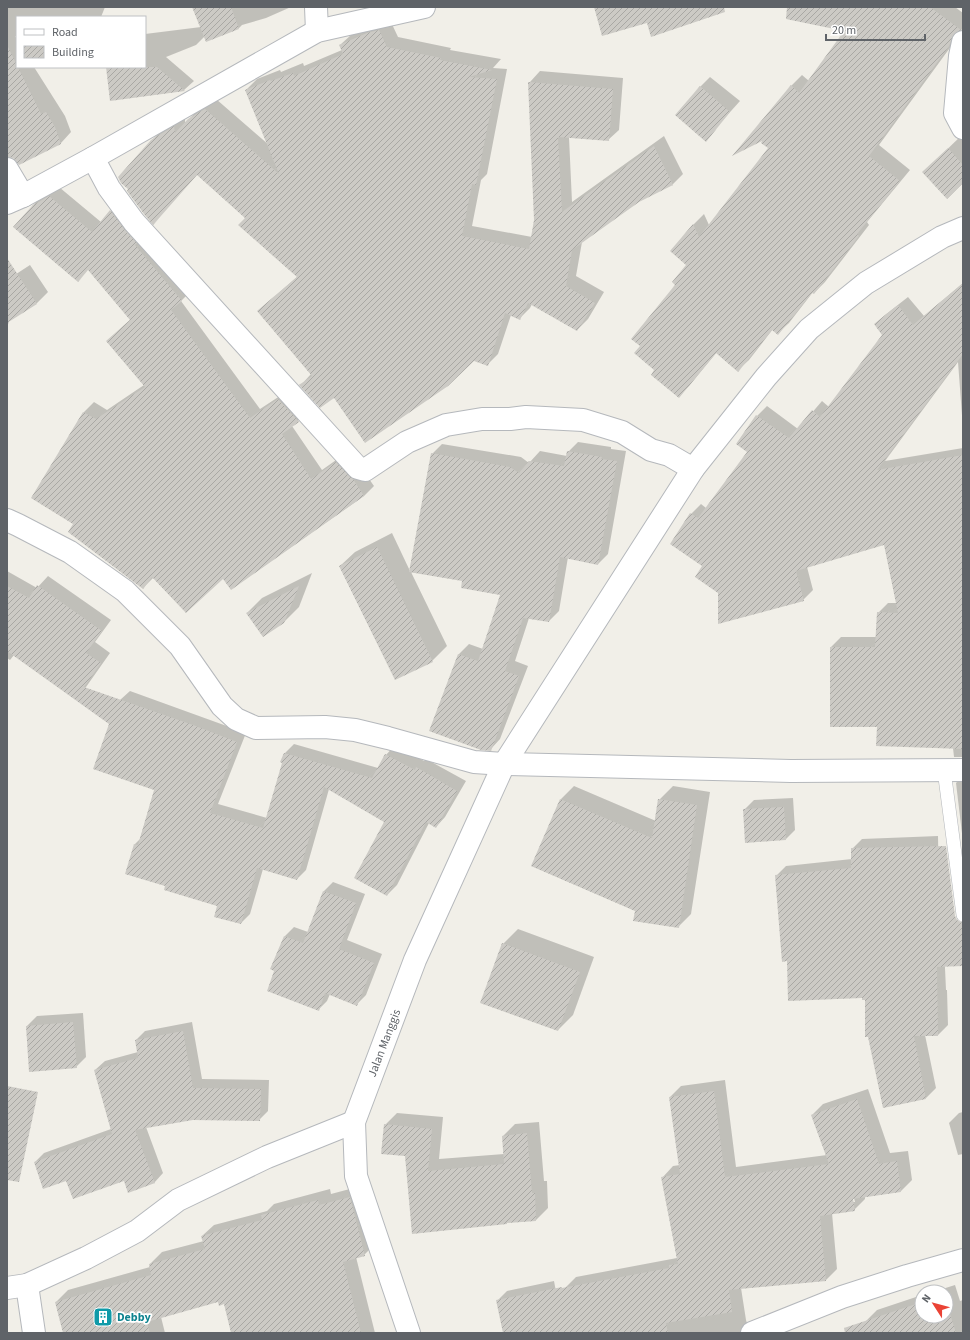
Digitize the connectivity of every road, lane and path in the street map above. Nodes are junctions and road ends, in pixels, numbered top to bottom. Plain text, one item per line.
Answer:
1 (316, 7) edge
2 (424, 7) edge
3 (317, 31) junction
4 (963, 42) edge
5 (963, 128) edge
6 (93, 158) junction
7 (7, 169) edge
8 (15, 199) edge
9 (963, 228) edge
10 (693, 469) junction
11 (7, 520) edge
12 (504, 764) junction
13 (953, 770) edge
14 (963, 915) edge
15 (354, 1122) junction
16 (963, 1260) edge
17 (17, 1287) edge
18 (34, 1333) edge
19 (409, 1333) edge
20 (752, 1333) edge

1 - 3 street
2 - 3 street
3 - 6 street
4 - 5 street
6 - 8 street
6 - 10 street
7 - 8 street
9 - 10 street, Jalan Manggis
10 - 12 street, Jalan Manggis
11 - 12 street
12 - 13 street
12 - 15 street, Jalan Manggis
13 - 14 lane
15 - 17 street
15 - 19 street, Jalan Manggis
16 - 20 street
17 - 18 street

